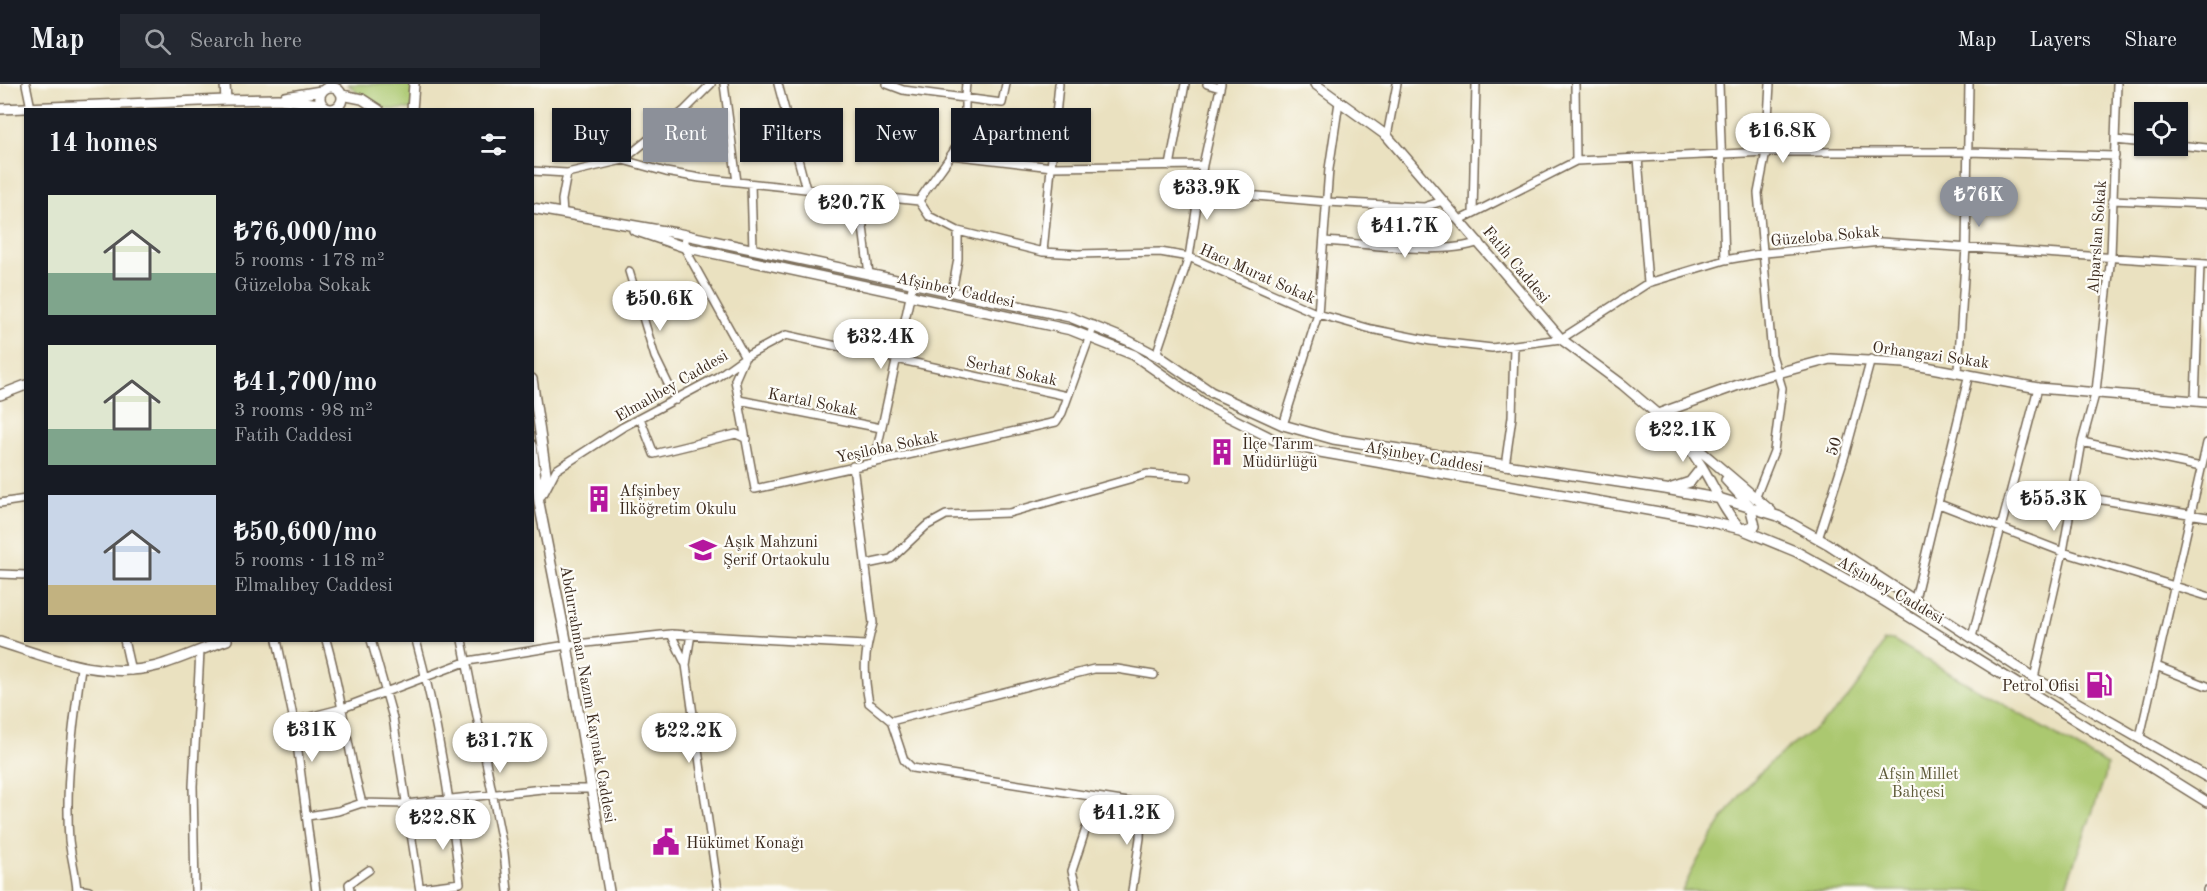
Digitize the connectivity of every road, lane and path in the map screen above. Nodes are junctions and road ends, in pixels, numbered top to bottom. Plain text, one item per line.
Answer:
1 (26, 84) edge
2 (225, 84) edge
3 (414, 84) edge
4 (711, 84) edge
5 (724, 84) edge
6 (778, 84) edge
7 (887, 84) edge
8 (966, 84) edge
9 (1006, 84) edge
10 (1059, 84) edge
11 (1185, 84) edge
12 (1207, 84) edge
13 (1315, 84) edge
14 (1396, 84) edge
15 (1476, 84) edge
16 (1575, 84) edge
17 (1719, 84) edge
18 (1770, 84) edge
19 (1969, 84) edge
20 (2117, 84) edge
21 (1220, 86) edge
22 (903, 87) edge
23 (323, 88) edge
24 (342, 95) junction
25 (279, 99) junction
26 (226, 100) junction
27 (964, 100) junction
28 (1339, 102) junction
29 (24, 108) edge
30 (31, 108) edge
31 (62, 108) edge
32 (330, 108) edge
33 (376, 108) edge
34 (412, 108) edge
35 (964, 108) edge
36 (1, 109) edge
37 (1387, 136) junction
38 (2115, 140) junction
39 (2134, 142) edge
40 (2188, 147) edge
41 (2207, 148) edge
42 (1766, 152) junction
43 (1968, 152) junction
44 (631, 154) edge
45 (1720, 154) junction
46 (951, 155) edge
47 (2115, 156) junction
48 (1638, 158) junction
49 (1576, 161) junction
50 (614, 162) edge
51 (630, 162) edge
52 (1010, 162) edge
53 (1203, 165) junction
54 (1170, 166) junction
55 (1052, 167) junction
56 (534, 171) edge
57 (567, 173) junction
58 (737, 182) junction
59 (751, 184) junction
60 (806, 189) junction
61 (1199, 190) junction
62 (859, 195) junction
63 (2112, 200) junction
64 (920, 201) junction
65 (1443, 201) junction
66 (1327, 202) junction
67 (2207, 204) edge
68 (534, 208) edge
69 (1473, 213) junction
70 (563, 214) junction
71 (601, 219) junction
72 (1460, 220) junction
73 (958, 231) junction
74 (686, 235) junction
75 (1325, 241) junction
76 (1480, 242) junction
77 (684, 247) junction
78 (1966, 248) junction
79 (753, 249) junction
80 (1043, 252) junction
81 (1765, 253) junction
82 (2111, 256) junction
83 (1189, 257) junction
84 (1725, 260) junction
85 (2204, 264) edge
86 (629, 271) dead end
87 (869, 274) junction
88 (913, 283) junction
89 (1648, 283) junction
90 (952, 292) junction
91 (911, 294) junction
92 (1318, 314) junction
93 (1094, 325) junction
94 (1091, 337) junction
95 (1561, 339) junction
96 (1514, 346) junction
97 (745, 357) junction
98 (1163, 359) junction
99 (896, 360) junction
100 (1870, 360) junction
101 (1958, 370) junction
102 (1777, 373) junction
103 (1969, 374) junction
104 (717, 377) junction
105 (735, 380) junction
106 (24, 386) edge
107 (2038, 388) junction
108 (2096, 391) junction
109 (534, 392) edge
110 (0, 394) edge
111 (1067, 396) junction
112 (676, 400) junction
113 (739, 400) junction
114 (2195, 400) junction
115 (2207, 402) edge
116 (1658, 414) junction
117 (640, 418) junction
118 (1283, 425) junction
119 (881, 428) junction
120 (1678, 431) junction
121 (747, 439) junction
122 (2082, 441) junction
123 (2207, 443) edge
124 (874, 463) junction
125 (853, 466) junction
126 (1505, 466) junction
127 (2201, 466) junction
128 (1702, 467) junction
129 (534, 474) edge
130 (1188, 477) dead end
131 (1665, 489) junction
132 (2072, 495) junction
133 (24, 499) edge
134 (1722, 499) junction
135 (0, 503) edge
136 (1753, 503) junction
137 (536, 504) edge
138 (1939, 504) junction
139 (2190, 514) junction
140 (2207, 517) edge
141 (2001, 526) junction
142 (1741, 529) junction
143 (1818, 538) junction
144 (2063, 552) junction
145 (867, 564) junction
146 (0, 574) edge
147 (24, 575) edge
148 (2174, 584) junction
149 (2207, 596) edge
150 (1915, 599) junction
151 (671, 634) junction
152 (691, 634) junction
153 (1972, 637) junction
154 (0, 642) edge
155 (124, 642) edge
156 (220, 642) edge
157 (277, 642) edge
158 (326, 642) edge
159 (372, 642) edge
160 (417, 642) edge
161 (463, 642) edge
162 (567, 645) junction
163 (866, 645) junction
164 (200, 651) junction
165 (468, 661) junction
166 (686, 665) junction
167 (2156, 666) junction
168 (81, 668) junction
169 (131, 671) junction
170 (425, 675) junction
171 (1154, 675) dead end
172 (2034, 678) junction
173 (2207, 686) edge
174 (387, 691) junction
175 (340, 709) junction
176 (294, 721) junction
177 (891, 721) junction
178 (2140, 737) junction
179 (2207, 777) edge
180 (590, 789) junction
181 (491, 795) junction
182 (1096, 798) junction
183 (451, 801) junction
184 (2207, 802) edge
185 (362, 803) junction
186 (406, 804) junction
187 (308, 816) junction
188 (369, 870) dead end
189 (420, 889) edge
190 (77, 890) edge
191 (88, 891) edge
192 (195, 891) edge
193 (316, 891) edge
194 (350, 891) edge
195 (508, 891) edge
196 (609, 891) edge
197 (718, 891) edge
198 (1077, 891) edge
199 (1132, 891) edge

1 - 30 street
2 - 26 main road
3 - 34 main road
4 - 44 street
5 - 58 street
6 - 60 street
7 - 22 street
8 - 27 street
9 - 27 street
10 - 55 street
11 - 54 street
12 - 21 street
13 - 28 main road, Fatih Caddesi
14 - 37 street
15 - 69 street
16 - 49 street
17 - 45 street
18 - 42 street
19 - 43 street
20 - 38 street, Alparslan Sokak
21 - 53 street
22 - 27 street
23 - 24 main road
23 - 25 main road
23 - 32 main road
24 - 32 main road
24 - 33 main road
25 - 26 main road
25 - 32 main road
26 - 31 main road
27 - 35 street
28 - 37 main road, Fatih Caddesi
28 - 66 street
29 - 36 main road
37 - 65 main road, Fatih Caddesi
38 - 39 street
38 - 47 street, Alparslan Sokak
40 - 41 street
42 - 43 street
42 - 45 street
42 - 81 street
43 - 47 street
43 - 78 street
45 - 48 street
45 - 84 street
46 - 64 street
47 - 63 street, Alparslan Sokak
48 - 49 street
48 - 89 street
49 - 69 street
50 - 57 street
51 - 58 street
52 - 55 street
53 - 54 street
53 - 61 street
54 - 55 street
55 - 80 street
56 - 57 street
57 - 70 street
58 - 59 street
59 - 60 street
59 - 79 street
60 - 62 street
61 - 66 street
61 - 83 street
62 - 64 street
62 - 87 street
63 - 67 street
63 - 82 street, Alparslan Sokak
64 - 73 street, Hacı Murat Sokak
65 - 66 street
65 - 72 main road, Fatih Caddesi
66 - 75 street
68 - 70 main road, Afşinbey Caddesi
69 - 72 street
70 - 71 main road, Afşinbey Caddesi
71 - 74 main road, Afşinbey Caddesi
71 - 77 main road, Afşinbey Caddesi
72 - 76 main road, Fatih Caddesi
73 - 80 street, Hacı Murat Sokak
73 - 90 street
74 - 77 street
74 - 79 main road, Afşinbey Caddesi
75 - 76 street
75 - 92 street
76 - 95 main road, Fatih Caddesi
77 - 91 main road, Afşinbey Caddesi
77 - 97 street, Elmalıbey Caddesi
78 - 81 street, Güzeloba Sokak
78 - 82 street, Güzeloba Sokak
78 - 101 street
79 - 87 main road, Afşinbey Caddesi
80 - 83 street, Hacı Murat Sokak
81 - 84 street, Güzeloba Sokak
81 - 102 street
82 - 85 street, Güzeloba Sokak
82 - 108 street, Alparslan Sokak
83 - 92 street, Hacı Murat Sokak
83 - 98 street
84 - 89 street, Güzeloba Sokak
85 - 114 street
86 - 112 street
87 - 88 main road, Afşinbey Caddesi
88 - 90 main road, Afşinbey Caddesi
88 - 91 street
89 - 95 street, Güzeloba Sokak
90 - 93 main road, Afşinbey Caddesi
91 - 94 main road, Afşinbey Caddesi
91 - 99 street
92 - 96 street, Hacı Murat Sokak
92 - 118 street
93 - 94 street, Yeşiloba Sokak
93 - 98 main road, Afşinbey Caddesi
94 - 111 street, Yeşiloba Sokak
94 - 142 main road, Afşinbey Caddesi
95 - 96 street, Hacı Murat Sokak
95 - 116 main road, Fatih Caddesi
96 - 126 street
97 - 99 street, Serhat Sokak
97 - 104 street, Elmalıbey Caddesi
97 - 105 street
98 - 118 main road, Afşinbey Caddesi
99 - 111 street, Serhat Sokak
99 - 119 street
100 - 101 main road, Orhangazi Sokak
100 - 102 main road, Orhangazi Sokak
100 - 143 street, 50
101 - 103 main road, Orhangazi Sokak
102 - 116 main road, Orhangazi Sokak
102 - 136 street
103 - 107 main road, Orhangazi Sokak
103 - 138 street
104 - 105 street
104 - 112 street, Elmalıbey Caddesi
105 - 113 street, Yeşiloba Sokak
106 - 110 main road
107 - 108 main road, Orhangazi Sokak
107 - 141 street
108 - 114 main road, Orhangazi Sokak
108 - 122 street, Alparslan Sokak
109 - 137 main road
111 - 124 street, Yeşiloba Sokak
112 - 117 street, Elmalıbey Caddesi
113 - 119 street, Kartal Sokak
113 - 121 street, Yeşiloba Sokak
114 - 115 main road, Orhangazi Sokak
116 - 120 main road, Fatih Caddesi
117 - 121 street
117 - 137 street, Elmalıbey Caddesi
118 - 126 main road, Afşinbey Caddesi
119 - 124 street
120 - 128 main road
120 - 136 main road, Fatih Caddesi
121 - 125 street, Yeşiloba Sokak
122 - 127 street
122 - 132 street, Alparslan Sokak
123 - 127 street
124 - 125 street, Yeşiloba Sokak
125 - 145 street
126 - 131 main road, Afşinbey Caddesi
127 - 139 street
128 - 131 main road
128 - 134 main road
129 - 137 main road, Abdurrahman Nazım Kaynak Caddesi
130 - 145 street
131 - 134 main road, Afşinbey Caddesi
132 - 139 street
132 - 144 street, Alparslan Sokak
133 - 135 street
134 - 136 main road, Afşinbey Caddesi
134 - 142 main road
136 - 142 main road
136 - 143 main road, Afşinbey Caddesi
137 - 162 main road, Abdurrahman Nazım Kaynak Caddesi
138 - 141 street
138 - 150 street
139 - 140 street
139 - 148 street
141 - 144 street
141 - 153 street
142 - 184 main road, Afşinbey Caddesi
143 - 150 main road, Afşinbey Caddesi
144 - 148 street
144 - 172 street, Alparslan Sokak
145 - 163 street
146 - 147 street
148 - 149 street
148 - 167 street
150 - 153 main road, Afşinbey Caddesi
151 - 152 street
151 - 162 street
151 - 166 street
152 - 163 street
152 - 166 street
153 - 172 main road, Afşinbey Caddesi
154 - 168 main road
155 - 169 street
156 - 164 main road
157 - 176 street
158 - 175 street
159 - 174 street
160 - 170 street
161 - 165 street
162 - 165 street
162 - 180 main road, Abdurrahman Nazım Kaynak Caddesi
163 - 177 street
164 - 169 main road
164 - 192 street
165 - 170 street
165 - 181 street
166 - 197 street
167 - 173 street
167 - 178 street
168 - 169 main road
168 - 190 street
170 - 174 street
170 - 183 street
171 - 177 street
172 - 178 main road, Afşinbey Caddesi
174 - 175 street
174 - 186 street
175 - 176 street
175 - 185 street
176 - 187 street
177 - 182 street
178 - 179 main road, Afşinbey Caddesi
180 - 181 street
180 - 196 main road, Abdurrahman Nazım Kaynak Caddesi
181 - 183 street
181 - 195 street
182 - 198 street
182 - 199 street
183 - 186 street
183 - 189 street
185 - 186 street
185 - 187 street
186 - 189 street
187 - 193 street
188 - 194 street
190 - 191 street

